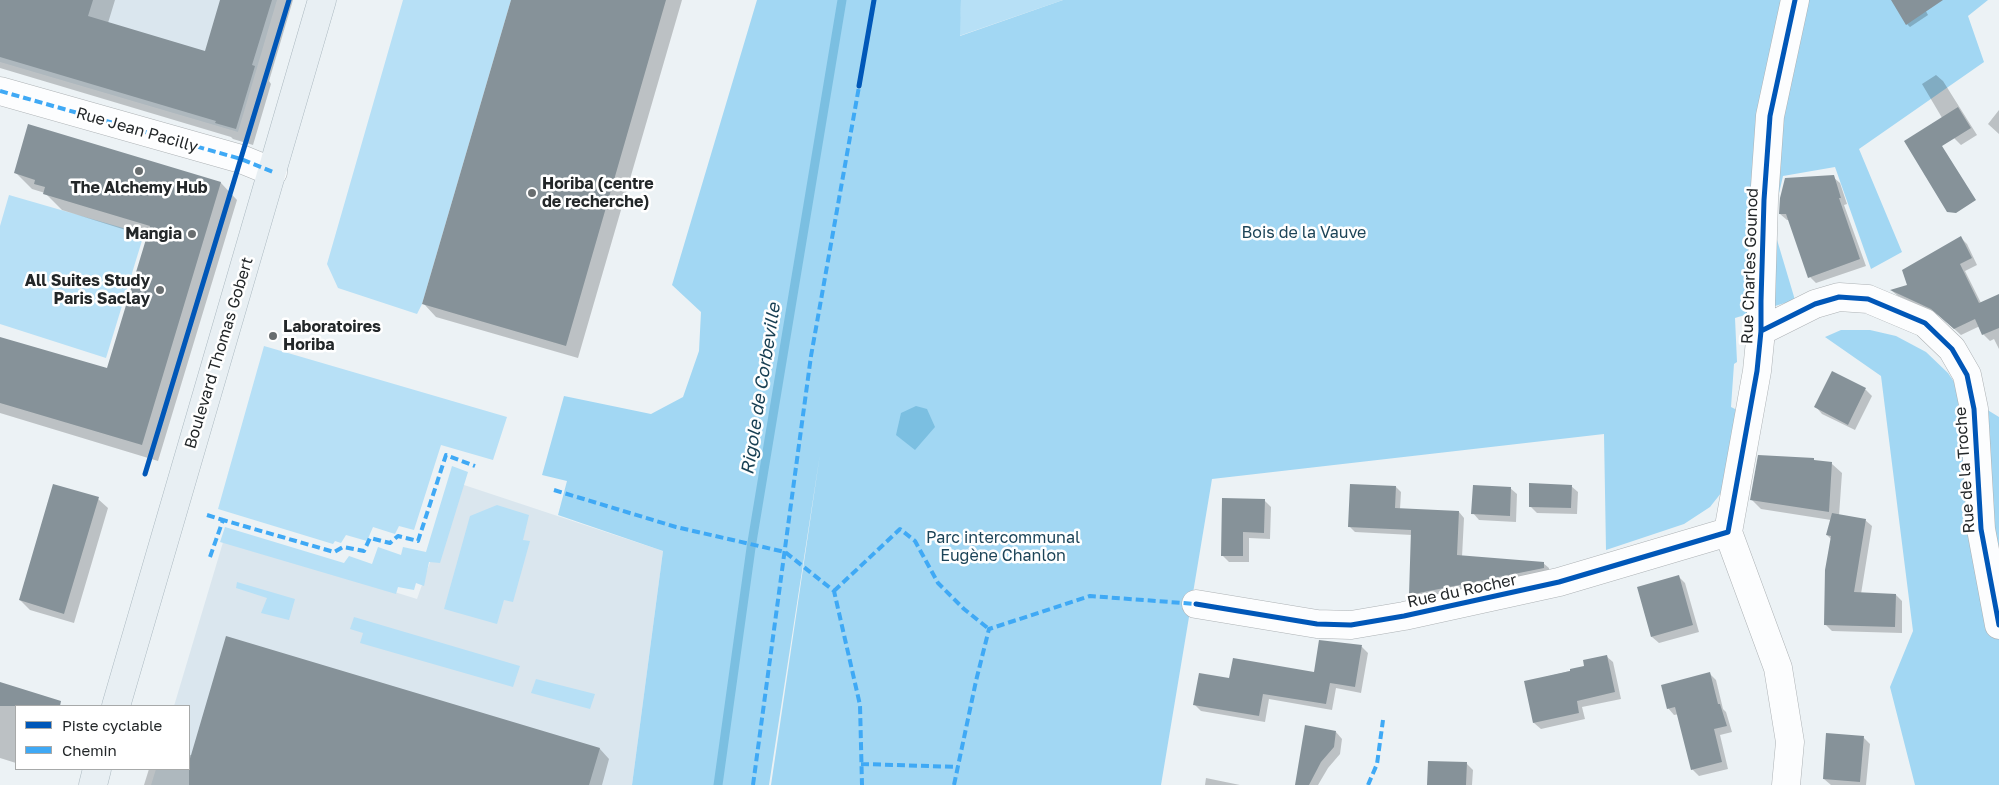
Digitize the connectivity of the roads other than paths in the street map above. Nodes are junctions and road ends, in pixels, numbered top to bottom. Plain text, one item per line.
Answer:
1 (322, 0) edge
2 (1795, 0) edge
3 (0, 91) edge
4 (273, 172) junction
5 (1761, 331) junction
6 (1728, 532) junction
7 (1196, 604) dead end
8 (1999, 625) edge
9 (116, 705) edge
10 (97, 770) edge
11 (92, 785) edge
12 (1786, 785) edge

1 - 4 main road, Boulevard Thomas Gobert
2 - 5 street, Rue Charles Gounod
3 - 4 street, Rue Jean Pacilly
4 - 9 main road, Boulevard Thomas Gobert
5 - 6 street, Rue Charles Gounod
5 - 8 street, Rue de la Troche
6 - 7 street, Rue du Rocher
6 - 12 street
10 - 11 main road

